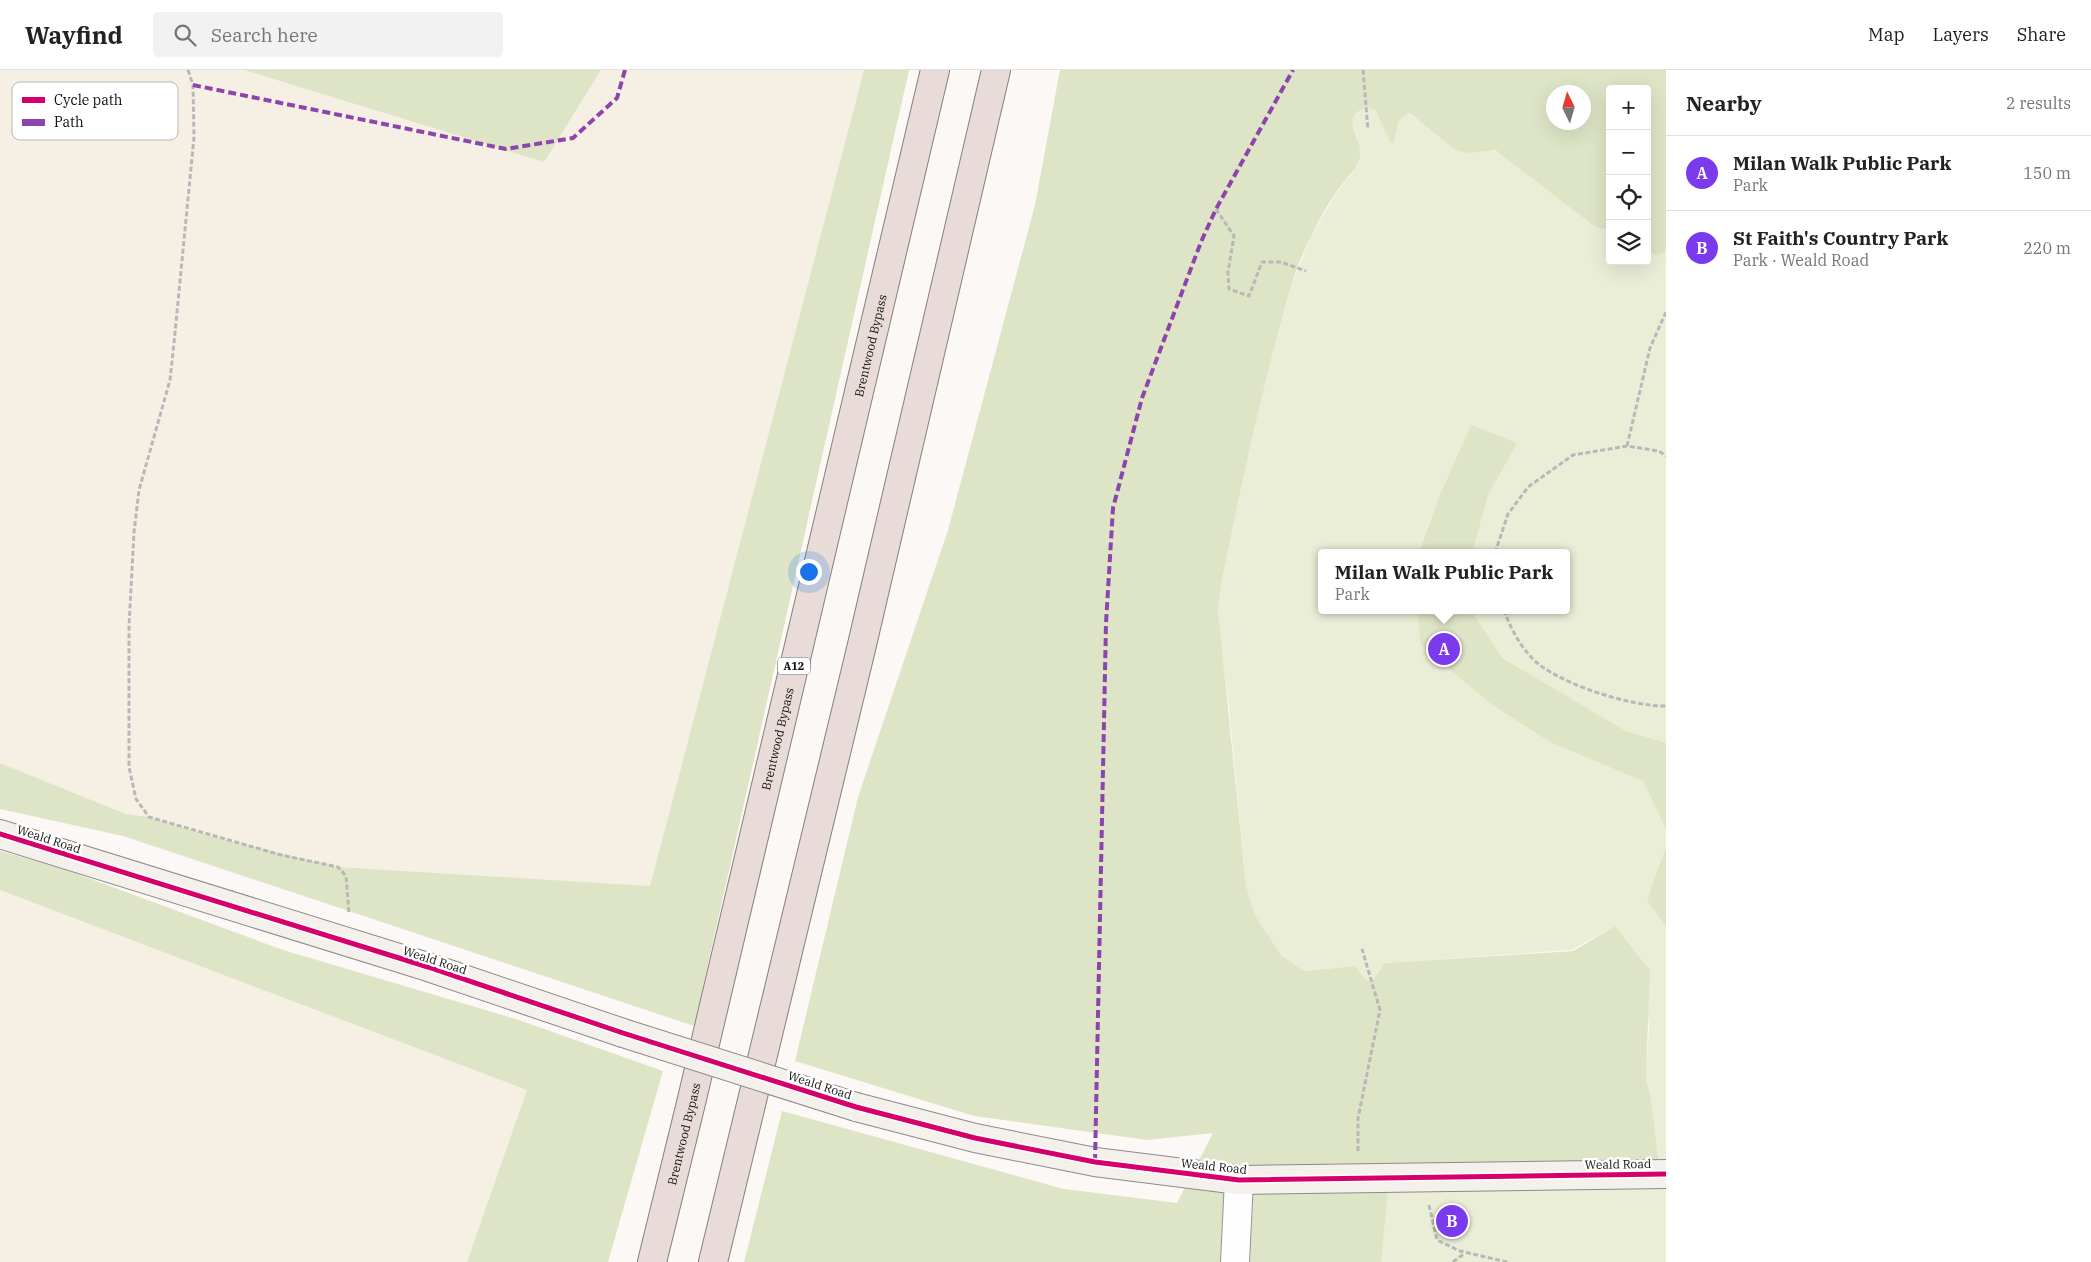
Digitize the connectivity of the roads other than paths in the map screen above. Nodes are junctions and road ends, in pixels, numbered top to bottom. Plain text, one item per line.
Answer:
1 (935, 70) edge
2 (996, 70) edge
3 (0, 834) edge
4 (1666, 1174) edge
5 (1239, 1180) junction
6 (652, 1262) edge
7 (713, 1262) edge
8 (1236, 1262) edge

1 - 6 highway, Brentwood Bypass / A12
2 - 7 highway
3 - 5 street, Weald Road, bridge
4 - 5 street, Weald Road
5 - 8 street

